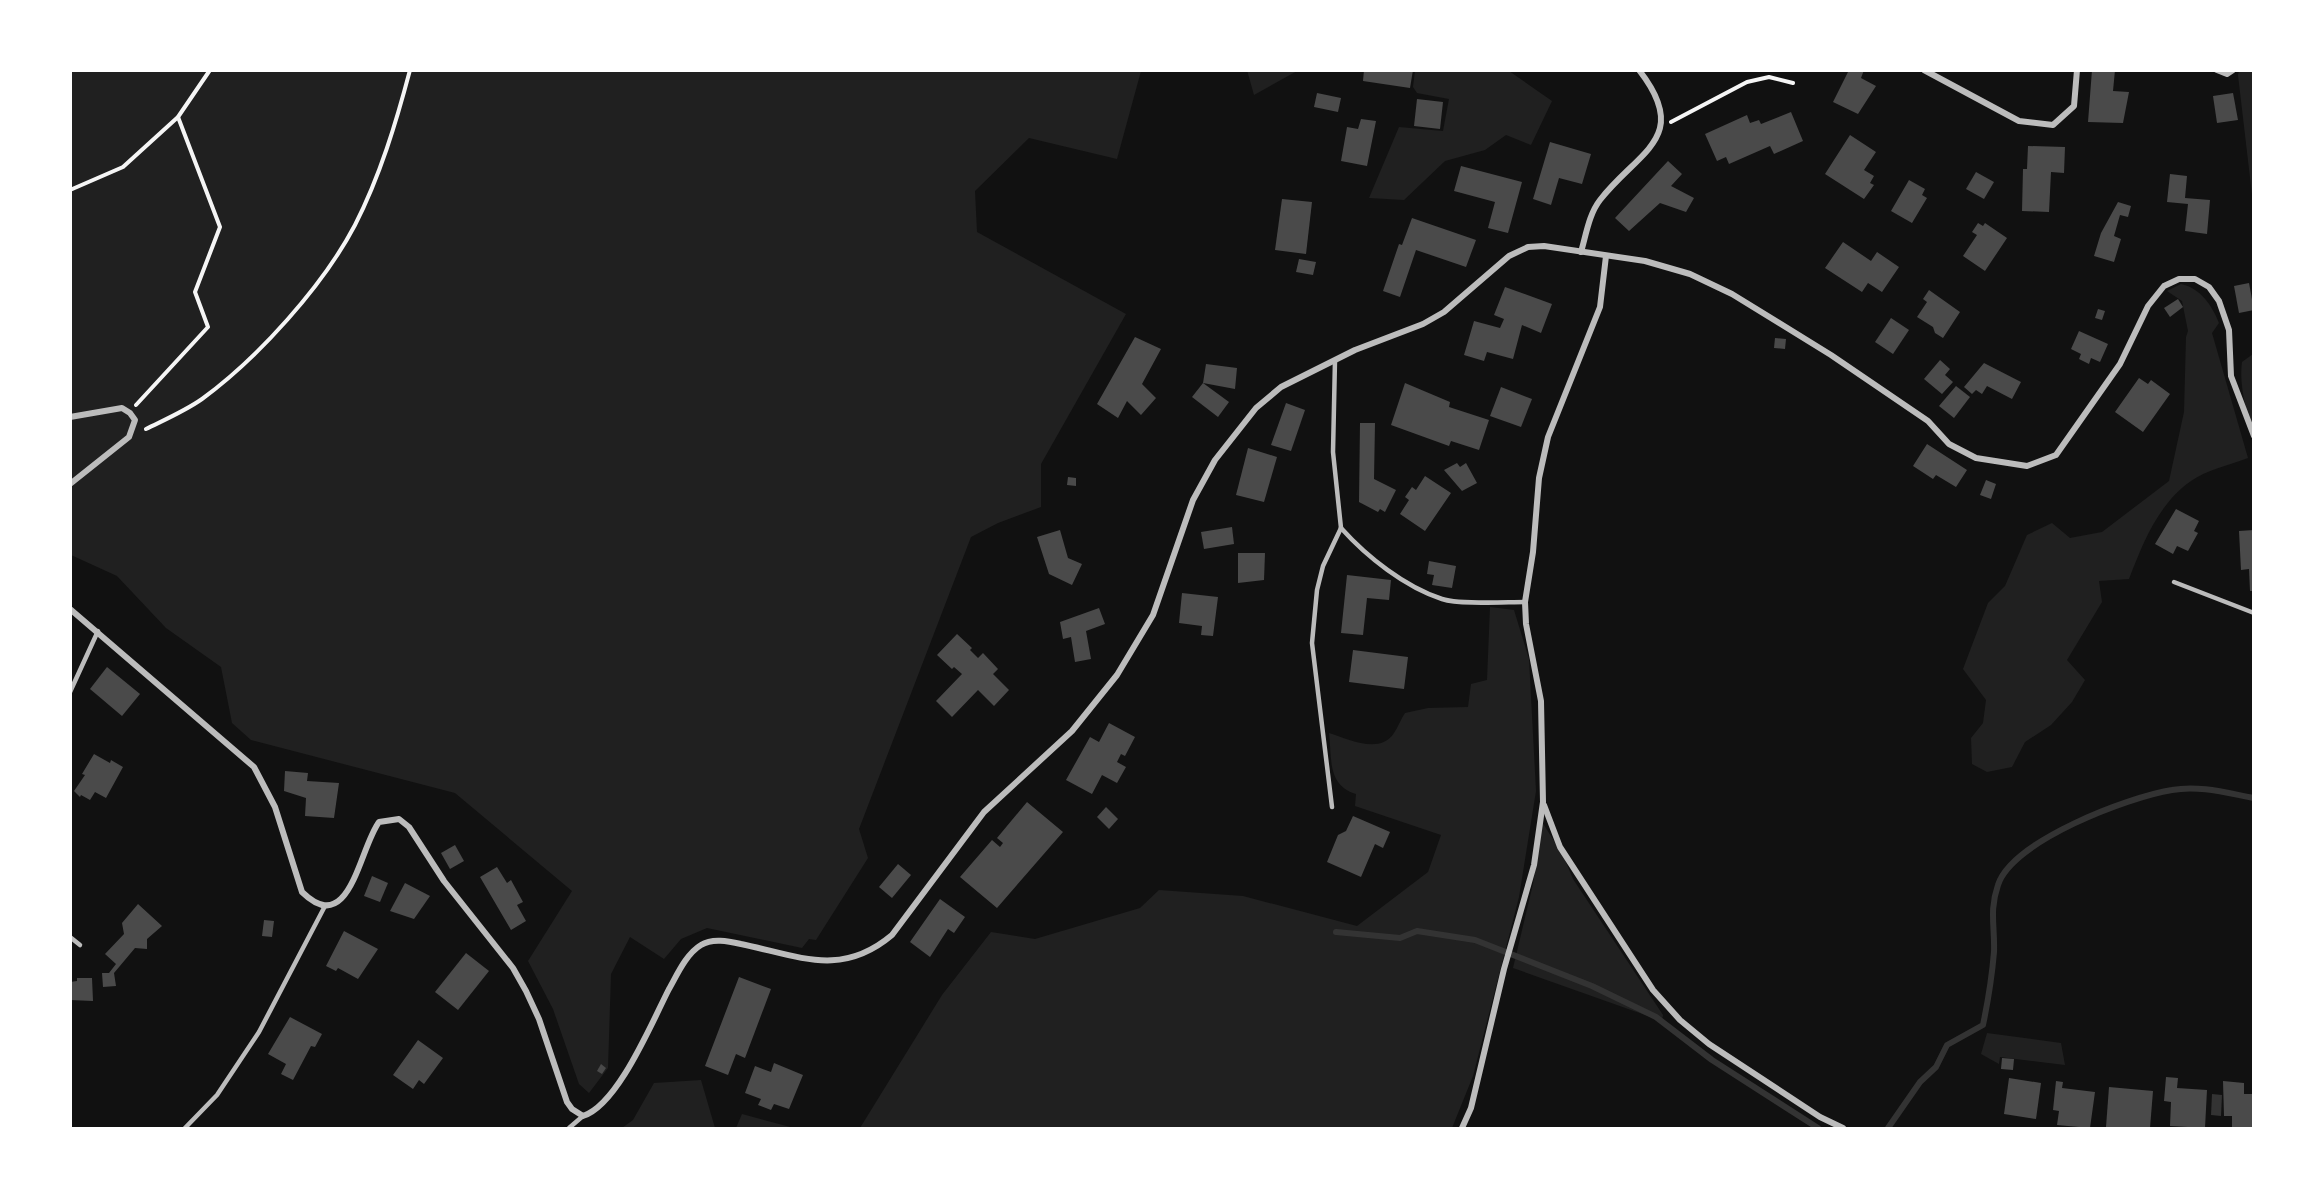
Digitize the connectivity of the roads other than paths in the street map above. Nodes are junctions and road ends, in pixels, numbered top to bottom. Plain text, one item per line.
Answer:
1 (1639, 70) edge
2 (1924, 70) edge
3 (2077, 70) edge
4 (2217, 70) edge
5 (2233, 70) edge
6 (1581, 252) junction
7 (1606, 256) junction
8 (1335, 360) junction
9 (70, 417) edge
10 (2253, 436) edge
11 (70, 484) edge
12 (1341, 528) junction
13 (2174, 582) dead end
14 (1526, 602) junction
15 (70, 609) edge
16 (2253, 613) edge
17 (98, 632) junction
18 (70, 692) edge
19 (1543, 802) junction
20 (1332, 807) dead end
21 (325, 906) junction
22 (70, 937) edge
23 (80, 945) dead end
24 (583, 1116) junction
25 (185, 1128) edge
26 (569, 1128) edge
27 (1462, 1128) edge
28 (1843, 1128) edge

1 - 6 street
2 - 3 street
4 - 5 street
6 - 7 street
6 - 8 street
7 - 10 street
7 - 14 street
8 - 12 lane
8 - 24 street
9 - 11 street
12 - 14 lane
12 - 20 lane
13 - 16 lane
14 - 19 street
15 - 17 street
17 - 18 lane
17 - 21 street
19 - 27 street
19 - 28 street
21 - 24 street
21 - 25 lane
22 - 23 lane
24 - 26 lane

